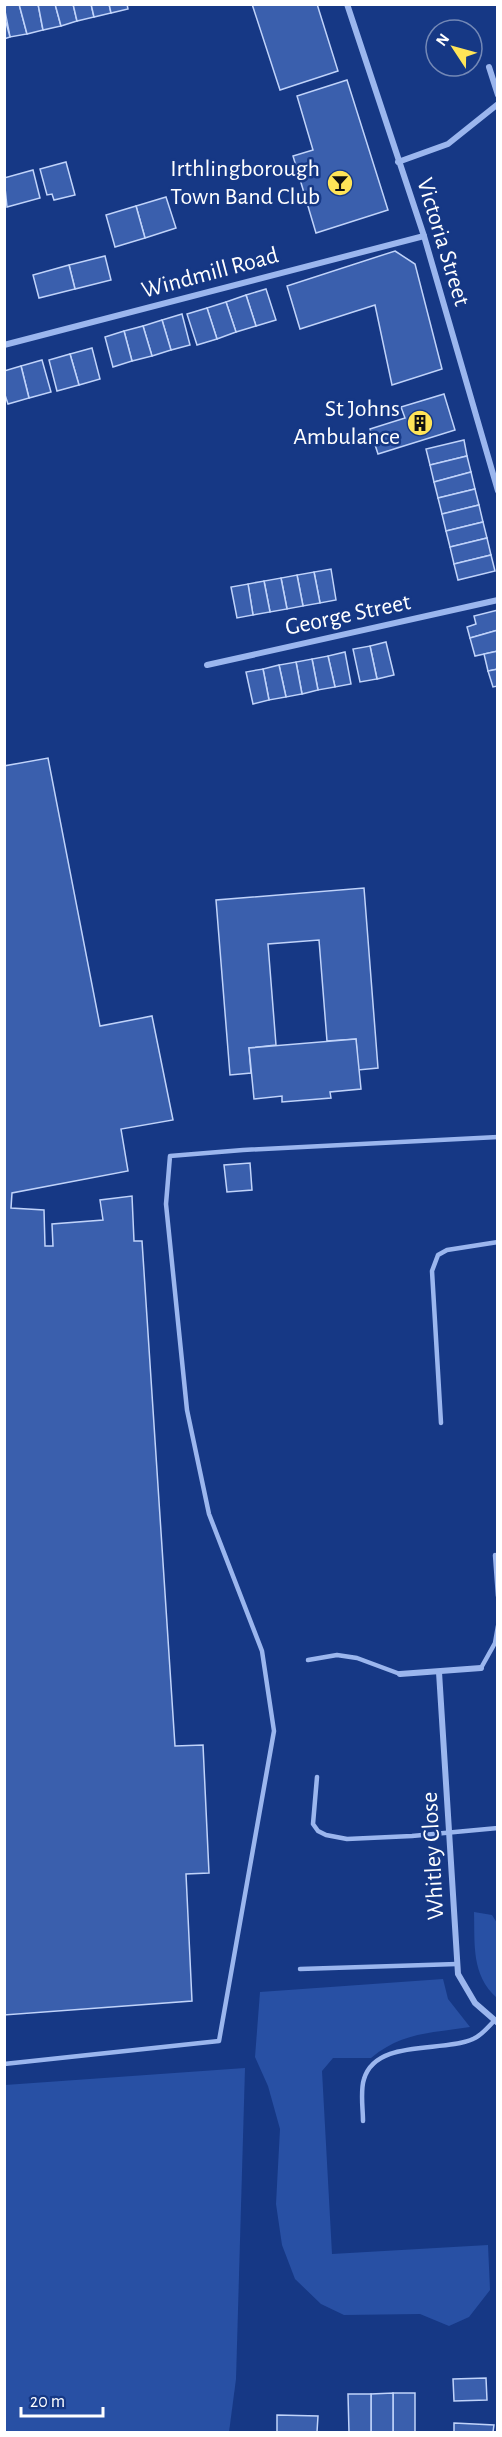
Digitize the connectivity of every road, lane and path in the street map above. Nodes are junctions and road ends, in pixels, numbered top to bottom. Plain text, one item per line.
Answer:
1 (347, 4) edge
2 (489, 66) dead end
3 (498, 95) edge
4 (498, 104) edge
5 (398, 162) junction
6 (424, 236) junction
7 (4, 345) edge
8 (498, 491) edge
9 (498, 600) edge
10 (207, 665) dead end
11 (498, 1137) edge
12 (498, 1242) edge
13 (441, 1423) dead end
14 (495, 1555) dead end
15 (498, 1596) edge
16 (498, 1626) edge
17 (308, 1659) dead end
18 (481, 1668) joint
19 (439, 1672) junction
20 (400, 1674) joint
21 (317, 1778) dead end
22 (498, 1828) edge
23 (450, 1832) junction
24 (457, 1964) junction
25 (300, 1969) dead end
26 (496, 2022) edge
27 (4, 2064) edge
28 (363, 2121) dead end

1 - 5 street, Victoria Street
2 - 3 street
4 - 5 street
5 - 6 street, Victoria Street
6 - 7 street, Windmill Road
6 - 8 street, Victoria Street
9 - 10 street, George Street
11 - 27 lane
12 - 13 lane
14 - 15 lane
16 - 18 lane
17 - 20 lane
18 - 19 street
19 - 20 street
19 - 23 street, Whitley Close
21 - 23 lane
22 - 23 lane
23 - 24 street, Whitley Close
24 - 25 lane
24 - 26 street, Whitley Close
26 - 28 lane

